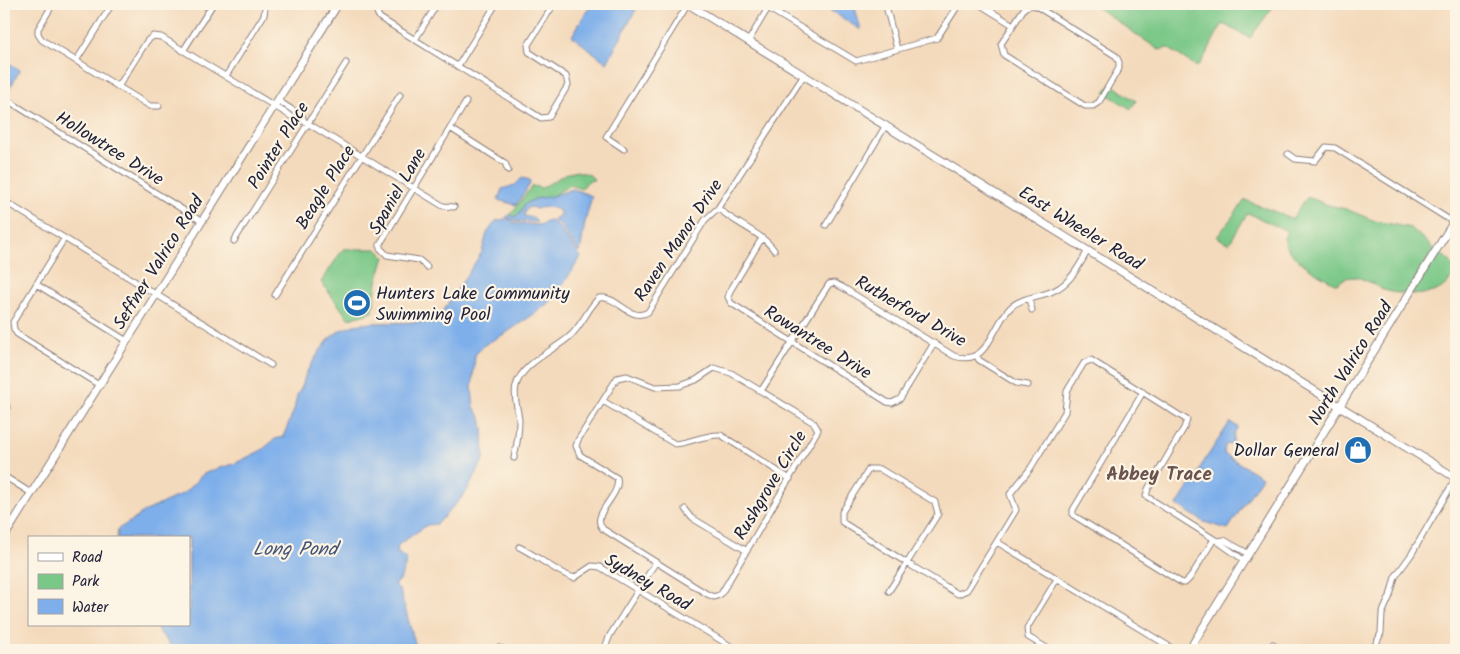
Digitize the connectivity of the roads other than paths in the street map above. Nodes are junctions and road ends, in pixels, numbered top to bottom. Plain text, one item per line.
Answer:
1 (53, 4) edge
2 (112, 4) edge
3 (202, 4) edge
4 (264, 4) edge
5 (338, 4) edge
6 (379, 4) edge
7 (438, 4) edge
8 (496, 4) edge
9 (554, 4) edge
10 (688, 4) edge
11 (761, 4) edge
12 (887, 4) edge
13 (959, 4) edge
14 (979, 4) edge
15 (211, 6) edge
16 (768, 8) junction
17 (1013, 25) junction
18 (415, 40) junction
19 (748, 40) junction
20 (897, 49) junction
21 (183, 51) junction
22 (76, 61) junction
23 (346, 63) dead end
24 (458, 66) junction
25 (804, 75) junction
26 (226, 76) junction
27 (118, 87) junction
28 (400, 95) dead end
29 (4, 98) edge
30 (466, 102) dead end
31 (276, 103) junction
32 (159, 106) dead end
33 (306, 122) junction
34 (886, 125) junction
35 (450, 128) junction
36 (624, 148) dead end
37 (1288, 154) dead end
38 (361, 156) junction
39 (508, 170) dead end
40 (414, 188) junction
41 (4, 201) edge
42 (454, 207) dead end
43 (718, 208) junction
44 (1455, 220) edge
45 (202, 221) junction
46 (826, 225) dead end
47 (762, 238) junction
48 (64, 239) junction
49 (234, 241) dead end
50 (774, 250) dead end
51 (1088, 250) junction
52 (427, 267) dead end
53 (36, 284) junction
54 (155, 295) junction
55 (275, 295) dead end
56 (1029, 298) junction
57 (1032, 310) dead end
58 (127, 341) junction
59 (791, 342) junction
60 (934, 343) junction
61 (976, 355) junction
62 (271, 365) dead end
63 (99, 385) junction
64 (1028, 385) dead end
65 (761, 391) junction
66 (1143, 392) junction
67 (4, 397) edge
68 (603, 401) junction
69 (1341, 406) junction
70 (4, 416) edge
71 (514, 458) dead end
72 (4, 476) edge
73 (1456, 478) edge
74 (790, 479) junction
75 (31, 493) junction
76 (686, 509) dead end
77 (4, 537) edge
78 (1215, 540) junction
79 (997, 542) junction
80 (1231, 544) junction
81 (519, 548) dead end
82 (1228, 550) junction
83 (747, 551) junction
84 (1247, 558) junction
85 (656, 562) junction
86 (907, 563) junction
87 (1057, 579) junction
88 (637, 590) junction
89 (890, 590) dead end
90 (1273, 644) dead end
91 (494, 650) edge
92 (507, 650) edge
93 (604, 650) edge
94 (737, 650) edge
95 (1050, 650) edge
96 (1175, 650) edge
97 (1189, 650) edge
98 (1269, 650) edge
99 (1370, 650) edge

1 - 22 street
2 - 22 street
3 - 15 street
4 - 26 street
5 - 31 street, Seffner Valrico Road
6 - 18 street
7 - 18 street
8 - 24 street
9 - 24 street
10 - 19 street, East Wheeler Road
10 - 36 street
11 - 16 street
12 - 20 street
13 - 20 street
14 - 17 street
15 - 21 street
16 - 19 street
16 - 20 street
17 - 17 street
18 - 24 street
19 - 25 street, East Wheeler Road
21 - 26 street
21 - 27 street
22 - 27 street
23 - 33 street, Pointer Place
25 - 34 street, East Wheeler Road
25 - 43 street, Raven Manor Drive
26 - 31 street
27 - 32 street
28 - 38 street, Beagle Place
29 - 45 street, Hollowtree Drive
30 - 35 street, Spaniel Lane
31 - 33 street
31 - 45 street, Seffner Valrico Road
33 - 38 street
33 - 49 street, Pointer Place
34 - 46 street
34 - 51 street, East Wheeler Road
35 - 39 street
35 - 40 street, Spaniel Lane
37 - 44 street
38 - 40 street
38 - 55 street, Beagle Place
40 - 42 street
40 - 52 street, Spaniel Lane
41 - 48 street
43 - 47 street
43 - 71 street, Raven Manor Drive
44 - 69 street, North Valrico Road
45 - 54 street, Seffner Valrico Road
47 - 50 street
47 - 59 street, Rowantree Drive
48 - 53 street
48 - 54 street
51 - 56 street, Rutherford Drive
51 - 69 street, East Wheeler Road
53 - 58 street
53 - 63 street
54 - 58 street, Seffner Valrico Road
54 - 62 street
56 - 57 street
56 - 61 street, Rutherford Drive
58 - 63 street, Seffner Valrico Road
59 - 60 street, Rutherford Drive
59 - 60 street, Rowantree Drive
59 - 65 street, Rutherford Drive
60 - 61 street, Rutherford Drive
61 - 64 street
63 - 75 street, Seffner Valrico Road
65 - 68 street, Rushgrove Circle
65 - 74 street, Rushgrove Circle
66 - 78 street
66 - 78 street
66 - 79 street
67 - 70 street
68 - 74 street
68 - 85 street, Rushgrove Circle
69 - 73 street, East Wheeler Road
69 - 84 street, North Valrico Road
72 - 75 street
73 - 99 street
74 - 83 street, Rushgrove Circle
75 - 77 street, Seffner Valrico Road
76 - 83 street
78 - 80 street
78 - 82 street
79 - 86 street
79 - 87 street
80 - 82 street
80 - 84 street
81 - 88 street, Sydney Road
82 - 84 street
83 - 85 street, Rushgrove Circle
84 - 97 street, North Valrico Road
85 - 88 street
86 - 86 street
86 - 89 street
87 - 95 street
87 - 96 street
88 - 93 street
88 - 94 street, Sydney Road
90 - 98 street
91 - 92 street

